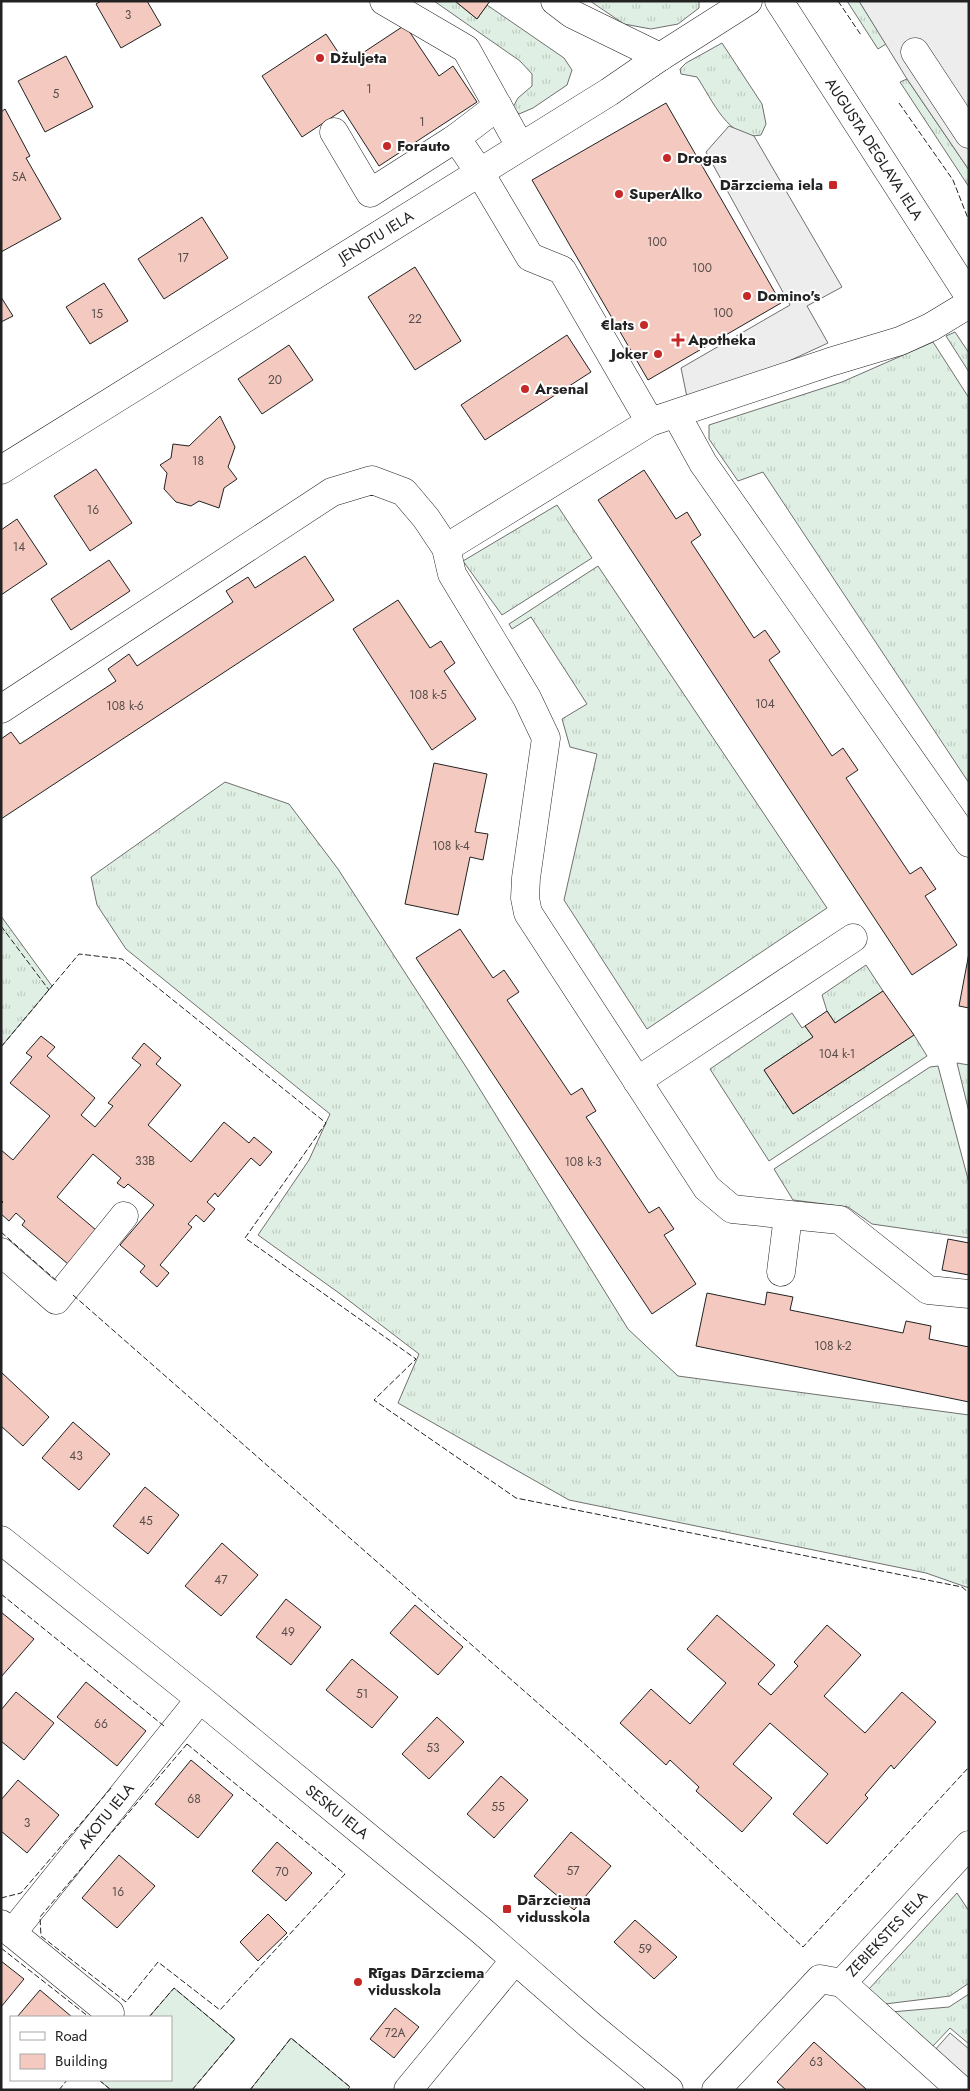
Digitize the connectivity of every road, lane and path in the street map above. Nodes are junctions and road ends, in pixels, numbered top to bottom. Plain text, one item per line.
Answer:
1 (384, 1) edge
2 (748, 1) edge
3 (779, 1) edge
4 (563, 5) edge
5 (915, 52) dead end
6 (660, 57) junction
7 (498, 106) junction
8 (334, 132) dead end
9 (969, 134) edge
10 (456, 138) junction
11 (520, 146) junction
12 (480, 173) junction
13 (969, 296) edge
14 (969, 304) edge
15 (676, 414) junction
16 (650, 422) junction
17 (1, 470) edge
18 (446, 548) junction
19 (1, 709) edge
20 (969, 843) edge
21 (853, 938) dead end
22 (637, 1081) junction
23 (124, 1216) dead end
24 (788, 1216) junction
25 (1, 1252) edge
26 (781, 1272) dead end
27 (969, 1294) edge
28 (2, 1543) edge
29 (200, 1699) junction
30 (969, 1845) edge
31 (7, 1929) edge
32 (515, 1960) junction
33 (842, 1983) junction
34 (110, 2012) dead end
35 (408, 2090) edge
36 (669, 2090) edge
37 (716, 2090) edge
38 (961, 2090) edge

1 - 7 street
2 - 6 street, JENOTU IELA
3 - 13 street, AUGUSTA DEGLAVA IELA
4 - 6 street
5 - 9 street
6 - 11 street, JENOTU IELA
7 - 10 street
7 - 11 street
8 - 10 street
10 - 12 street
11 - 12 street, JENOTU IELA
12 - 16 street
12 - 17 street, JENOTU IELA
14 - 15 street
15 - 16 street
15 - 20 street
16 - 18 street
18 - 19 street
18 - 22 street
21 - 22 street
22 - 24 street
23 - 25 street
24 - 26 street
24 - 27 street
28 - 29 street, SESKU IELA
29 - 31 street, AKOTU IELA
29 - 32 street, SESKU IELA
30 - 33 street, ZEBIEKSTES IELA
31 - 34 street, AKOTU IELA
32 - 35 street
32 - 36 street, SESKU IELA
33 - 37 street, ZEBIEKSTES IELA
33 - 38 street

